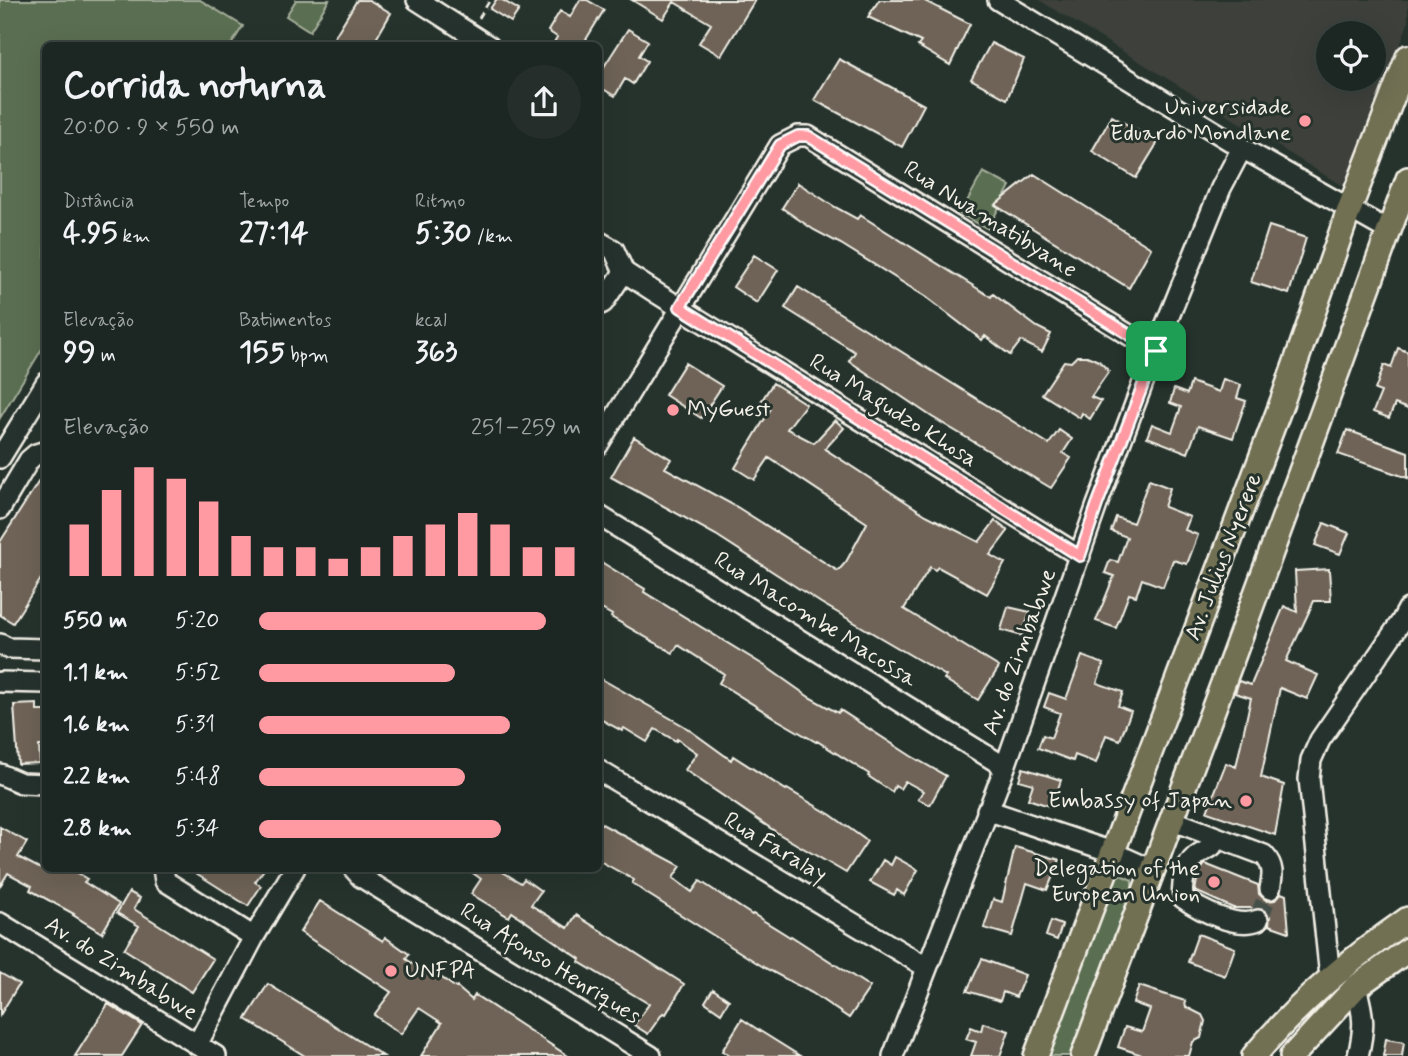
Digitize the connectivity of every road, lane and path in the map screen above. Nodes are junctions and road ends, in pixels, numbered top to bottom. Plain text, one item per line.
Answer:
1 (417, 0) edge
2 (482, 0) edge
3 (998, 0) edge
4 (489, 2) edge
5 (470, 33) junction
6 (483, 42) edge
7 (1408, 57) edge
8 (1242, 148) junction
9 (1408, 179) edge
10 (1349, 210) junction
11 (1389, 232) junction
12 (602, 243) edge
13 (624, 272) junction
14 (602, 303) edge
15 (680, 307) junction
16 (1156, 351) junction
17 (42, 390) edge
18 (602, 438) edge
19 (42, 453) edge
20 (0, 458) edge
21 (0, 509) edge
22 (602, 517) edge
23 (1080, 556) junction
24 (1408, 609) edge
25 (42, 649) edge
26 (3, 650) edge
27 (0, 682) edge
28 (42, 683) edge
29 (1005, 767) junction
30 (602, 772) edge
31 (0, 774) edge
32 (42, 784) edge
33 (987, 810) junction
34 (1171, 820) junction
35 (1218, 839) junction
36 (1112, 852) junction
37 (1152, 870) junction
38 (162, 872) edge
39 (293, 872) edge
40 (357, 872) edge
41 (1269, 889) tunnel mouth
42 (1408, 919) edge
43 (1258, 920) dead end
44 (0, 923) edge
45 (254, 937) junction
46 (1408, 950) edge
47 (926, 967) junction
48 (1330, 977) junction
49 (1356, 987) junction
50 (197, 1045) junction
51 (216, 1056) edge
52 (651, 1056) edge
53 (893, 1056) edge
54 (1036, 1056) edge
55 (1083, 1056) edge
56 (1254, 1056) edge
57 (1292, 1056) edge
58 (1358, 1056) edge

1 - 5 street
2 - 4 path
3 - 8 street
4 - 5 path
5 - 6 street
7 - 10 main road, Av. Julius Nyerere
8 - 10 street
8 - 16 street, Av. do Zimbabwe
9 - 11 main road, Av. Julius Nyerere
10 - 11 street
10 - 36 main road, Av. Julius Nyerere
11 - 34 main road, Av. Julius Nyerere
12 - 13 street
13 - 14 street
13 - 15 street, Rua Magudzo Khosa
15 - 16 street, Rua Nwamatibyane
15 - 18 street
15 - 23 street, Rua Magudzo Khosa
16 - 23 street, Av. do Zimbabwe
17 - 20 street
19 - 21 street
22 - 29 street, Rua Macombe Macossa
23 - 29 street, Av. do Zimbabwe
24 - 48 street
25 - 26 street
27 - 28 street
29 - 33 street, Av. do Zimbabwe
30 - 47 street, Rua Faralay
31 - 32 street
33 - 36 street
33 - 47 street, Av. do Zimbabwe
34 - 35 street
34 - 37 main road, Av. Julius Nyerere
35 - 41 street
35 - 43 street
36 - 37 street
36 - 54 main road, Av. Julius Nyerere
37 - 55 main road, Av. Julius Nyerere
38 - 45 street
39 - 45 street
40 - 52 street, Rua Afonso Henriques
42 - 48 main road
44 - 50 street, Av. do Zimbabwe
45 - 50 street
46 - 49 main road
47 - 53 street, Av. do Zimbabwe
48 - 56 main road
49 - 57 main road
49 - 58 street
50 - 51 street, Av. do Zimbabwe

